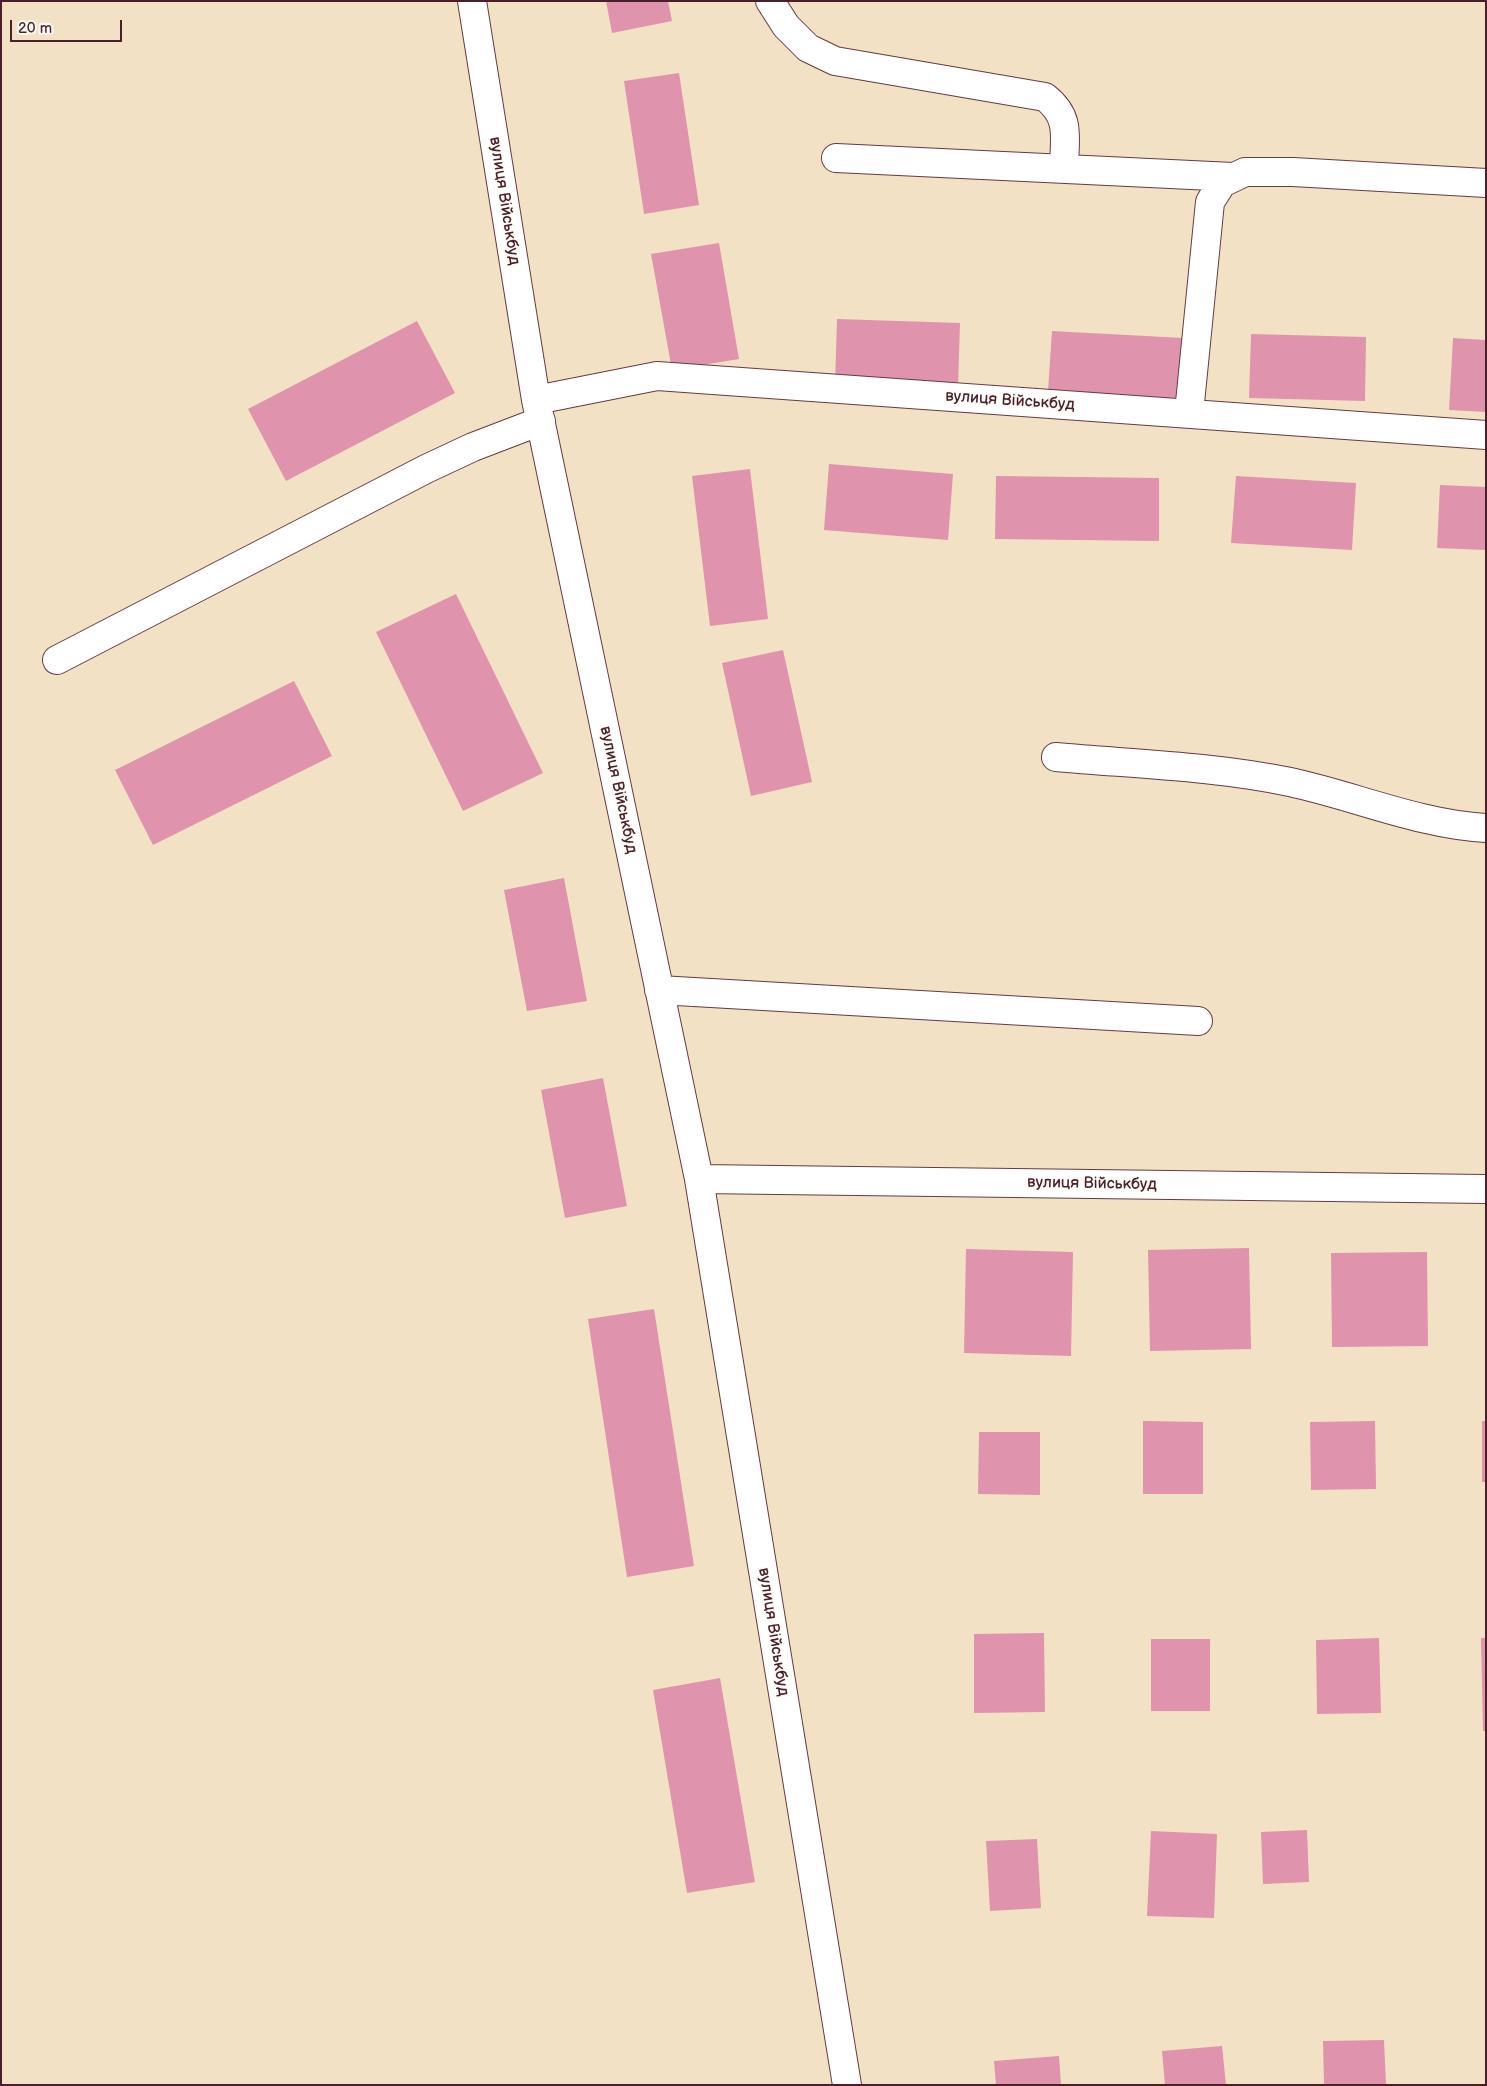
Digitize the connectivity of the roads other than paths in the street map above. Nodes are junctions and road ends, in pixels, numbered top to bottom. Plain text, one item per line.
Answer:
1 (472, 1) edge
2 (770, 1) edge
3 (836, 158) dead end
4 (1064, 169) junction
5 (1233, 177) junction
6 (1486, 183) edge
7 (538, 411) junction
8 (1189, 413) junction
9 (1486, 435) edge
10 (57, 660) dead end
11 (1056, 757) dead end
12 (1486, 828) edge
13 (659, 990) junction
14 (1198, 1021) dead end
15 (699, 1179) junction
16 (1486, 1189) edge
17 (847, 2085) edge

1 - 7 street, вулиця Військбуд
2 - 4 street
3 - 4 street
4 - 5 street
5 - 6 street
5 - 8 street
7 - 8 street, вулиця Військбуд
7 - 10 street
7 - 13 street, вулиця Військбуд
8 - 9 street, вулиця Військбуд
11 - 12 street
13 - 14 street
13 - 15 street, вулиця Військбуд
15 - 16 street, вулиця Військбуд
15 - 17 street, вулиця Військбуд

